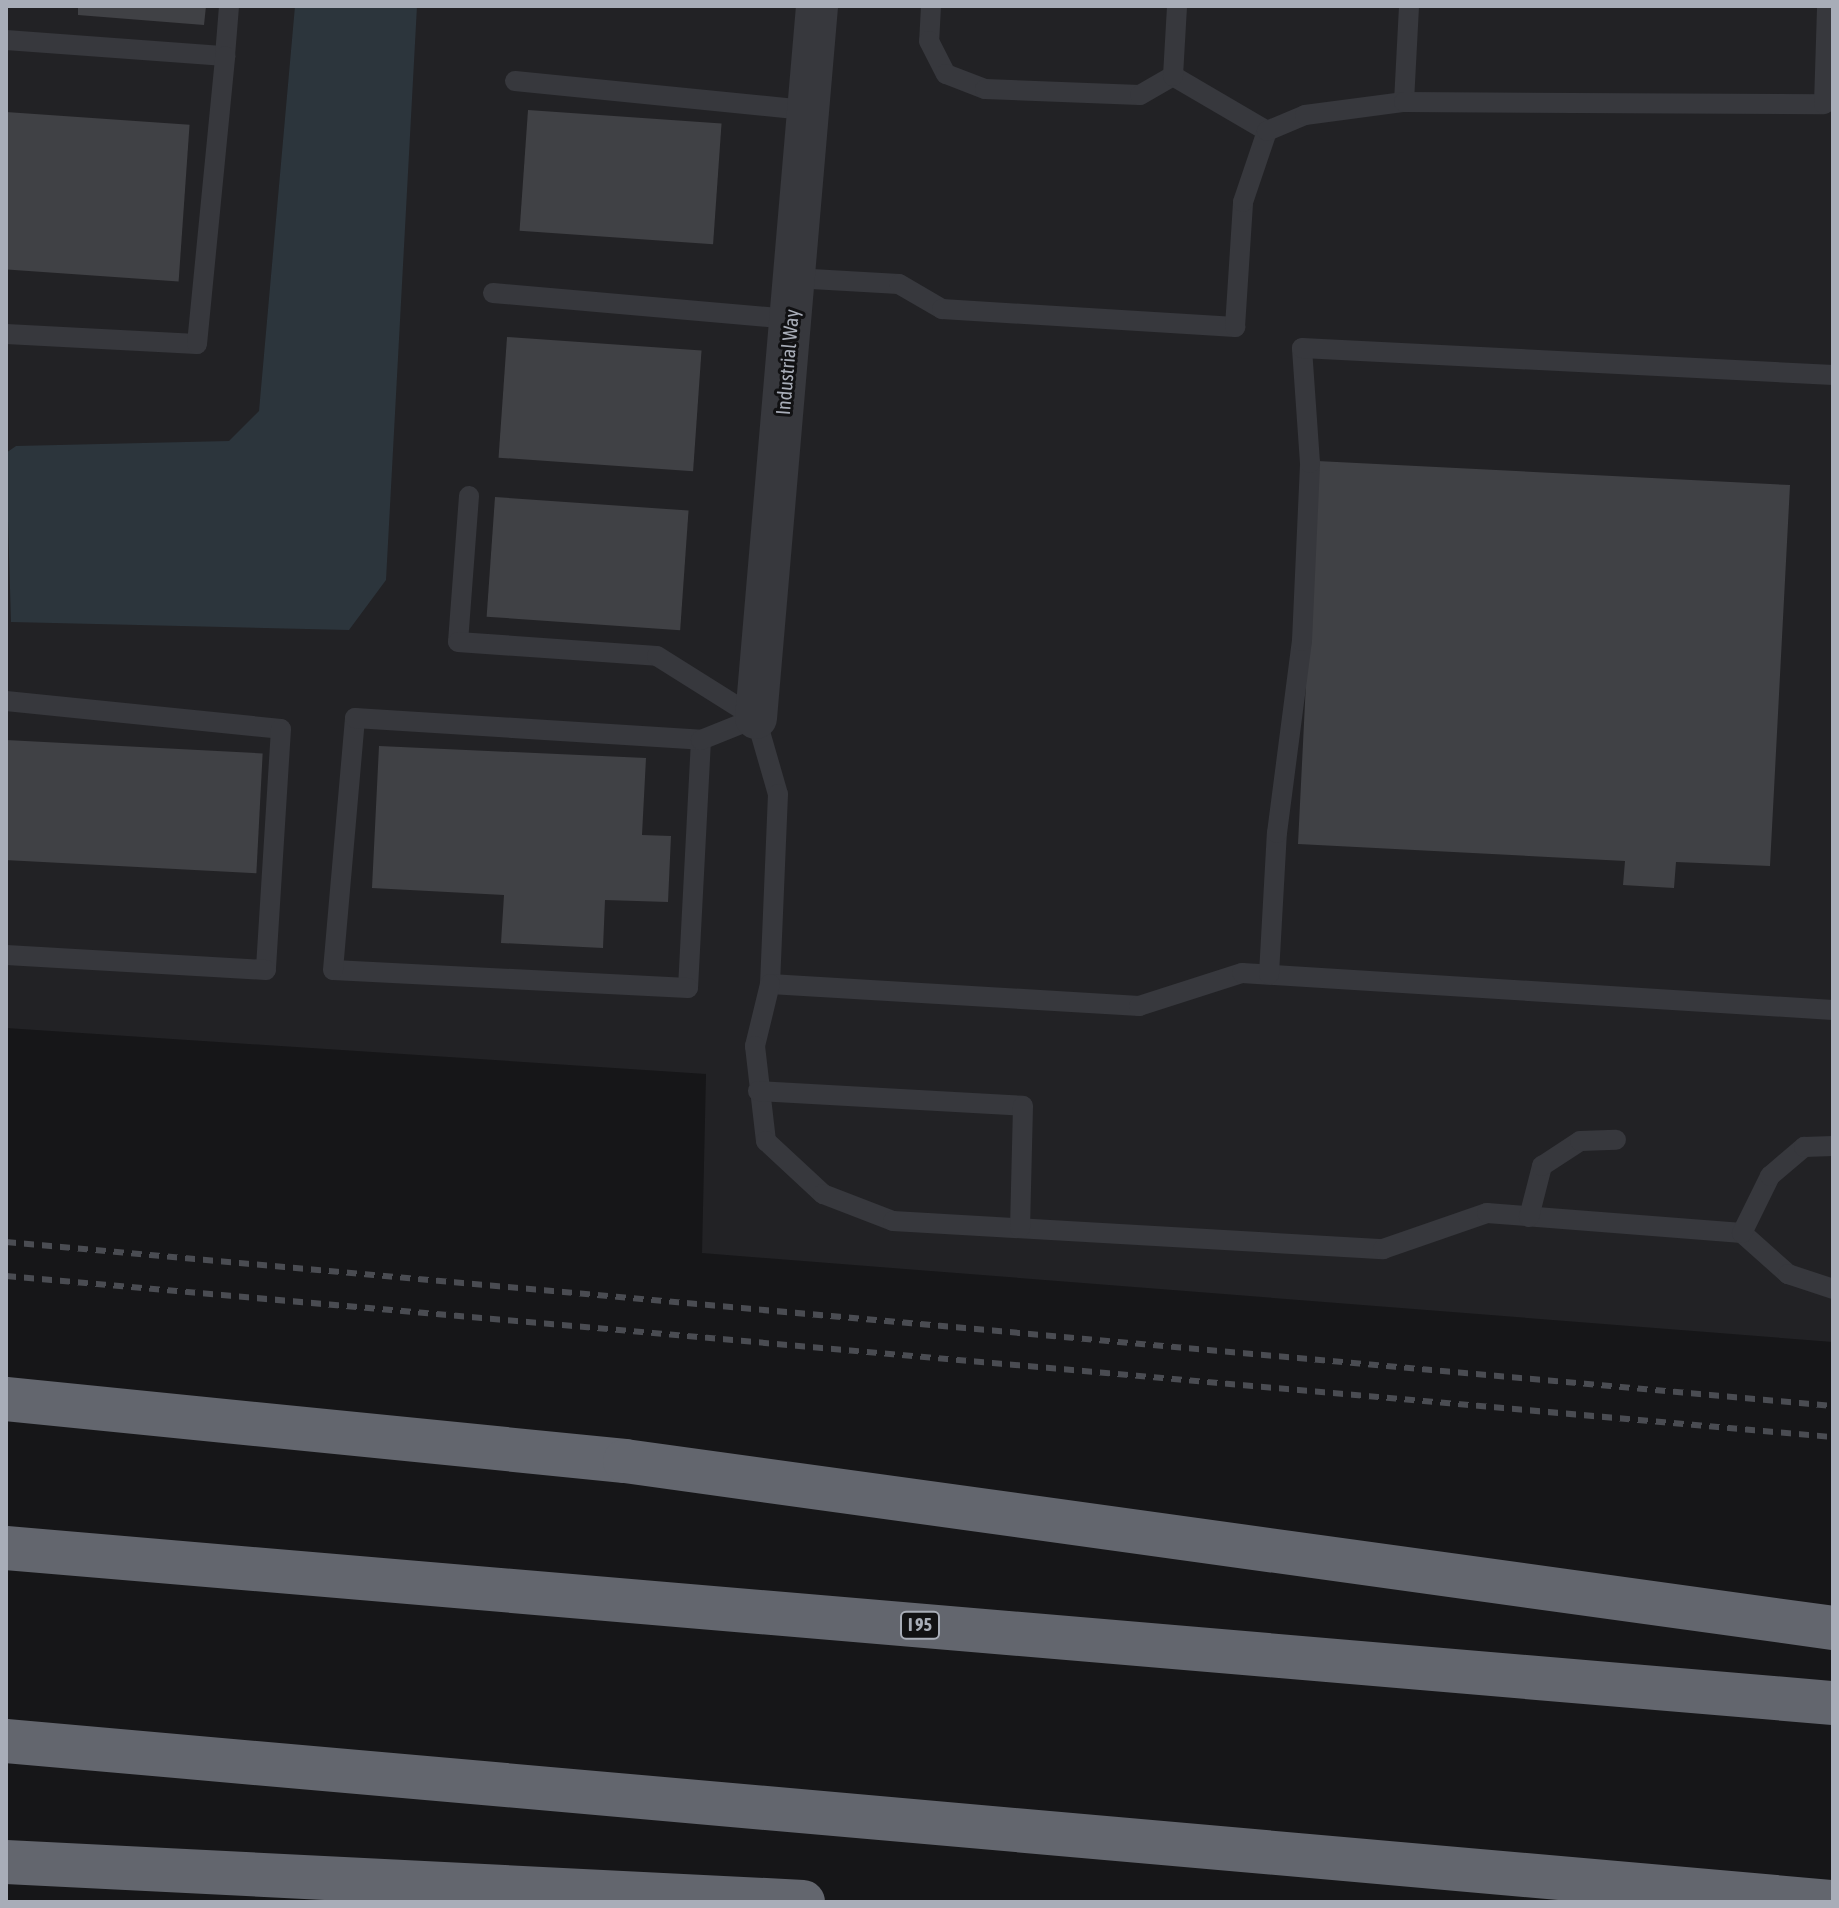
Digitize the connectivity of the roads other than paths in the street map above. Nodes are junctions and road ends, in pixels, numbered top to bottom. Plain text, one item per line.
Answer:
1 (229, 6) edge
2 (817, 6) edge
3 (931, 6) edge
4 (1177, 6) edge
5 (1409, 6) edge
6 (1827, 6) edge
7 (6, 40) edge
8 (225, 56) junction
9 (1173, 76) junction
10 (515, 81) dead end
11 (1404, 102) junction
12 (808, 110) junction
13 (1267, 131) junction
14 (493, 293) dead end
15 (792, 298) junction
16 (6, 334) edge
17 (1833, 375) edge
18 (469, 496) dead end
19 (6, 701) edge
20 (756, 718) junction
21 (701, 740) junction
22 (6, 955) edge
23 (1269, 974) junction
24 (770, 984) junction
25 (1833, 1010) edge
26 (758, 1091) junction
27 (1616, 1140) dead end
28 (1833, 1146) edge
29 (1529, 1217) junction
30 (1020, 1228) junction
31 (1742, 1233) junction
32 (1833, 1289) edge
33 (6, 1399) edge
34 (6, 1548) edge
35 (1833, 1628) edge
36 (1833, 1703) edge
37 (6, 1741) edge
38 (6, 1862) edge
39 (1711, 1891) junction
40 (803, 1902) edge
41 (1566, 1902) edge
42 (1833, 1902) edge

1 - 8 lane
2 - 12 street, Industrial Way
3 - 9 lane
4 - 9 lane
5 - 11 lane
6 - 11 lane
7 - 8 lane
8 - 16 lane
9 - 13 lane
10 - 12 lane
11 - 13 lane
12 - 15 street, Industrial Way
13 - 15 lane
14 - 15 lane
15 - 20 street, Industrial Way
17 - 23 lane
18 - 20 lane
19 - 22 lane
20 - 21 lane
20 - 24 lane
21 - 21 lane
23 - 24 lane
23 - 25 lane
24 - 26 lane
26 - 30 lane
26 - 30 lane
27 - 29 lane
28 - 31 lane
29 - 30 lane
29 - 31 lane
31 - 32 lane
33 - 35 highway
34 - 36 highway, I 95
37 - 39 highway
38 - 40 highway
39 - 41 highway
39 - 42 highway

